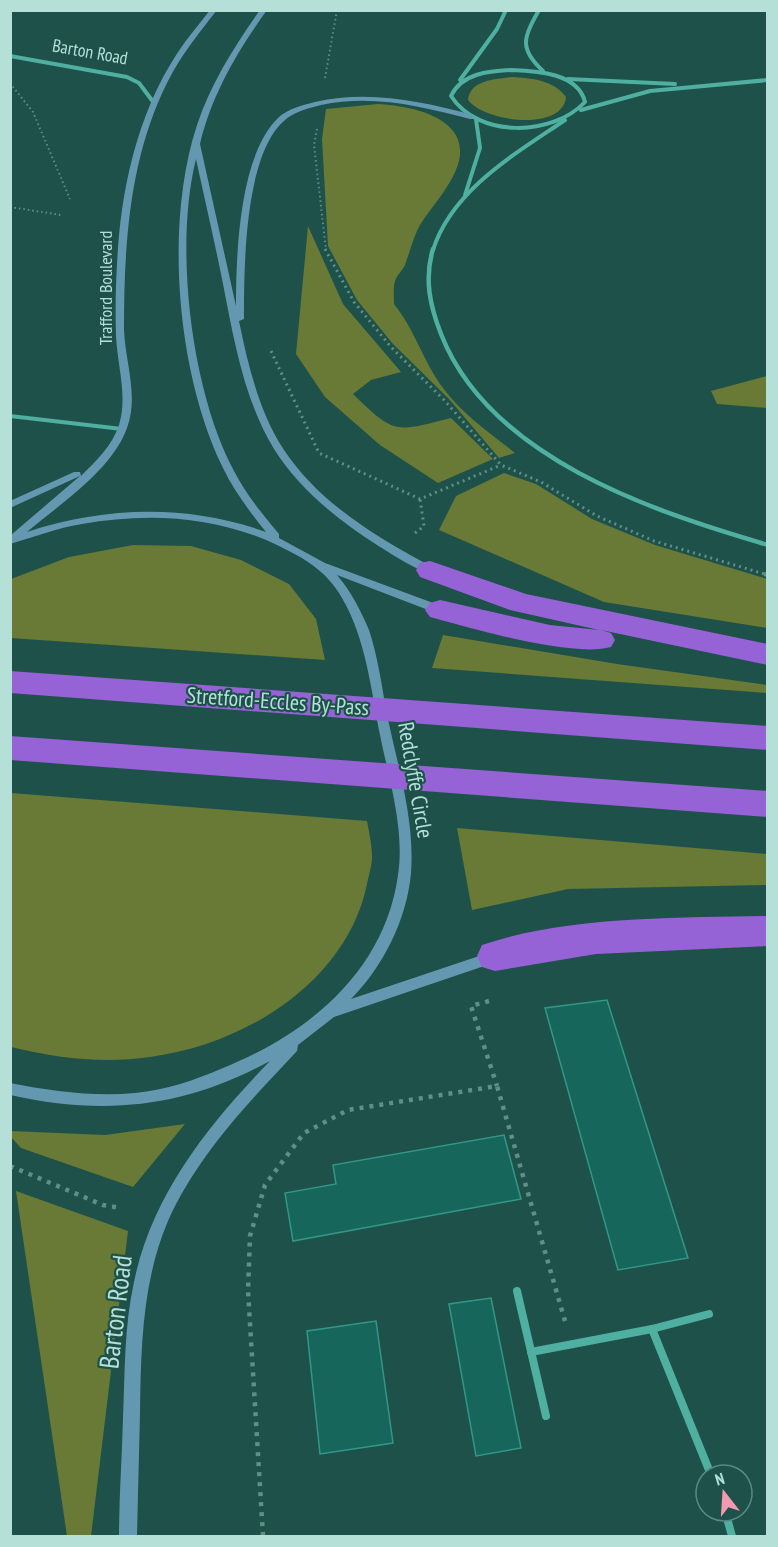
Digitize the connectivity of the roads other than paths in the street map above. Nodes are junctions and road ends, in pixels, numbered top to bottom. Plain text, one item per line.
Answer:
1 (214, 10) edge
2 (264, 10) edge
3 (506, 10) edge
4 (539, 10) edge
5 (10, 56) edge
6 (546, 73) junction
7 (562, 78) junction
8 (768, 80) edge
9 (458, 83) junction
10 (693, 85) junction
11 (154, 103) junction
12 (580, 110) junction
13 (473, 118) junction
14 (565, 120) junction
15 (195, 140) junction
16 (465, 196) junction
17 (241, 350) junction
18 (10, 416) edge
19 (122, 429) junction
20 (103, 459) junction
21 (10, 505) edge
22 (11, 540) edge
23 (280, 542) junction
24 (768, 545) edge
25 (322, 565) junction
26 (430, 570) joint
27 (440, 610) joint
28 (768, 657) edge
29 (10, 682) edge
30 (768, 738) edge
31 (10, 748) edge
32 (768, 804) edge
33 (768, 931) edge
34 (495, 956) joint
35 (333, 1011) junction
36 (301, 1037) junction
37 (10, 1089) edge
38 (517, 1291) dead end
39 (709, 1314) dead end
40 (652, 1329) junction
41 (531, 1352) junction
42 (546, 1416) dead end
43 (706, 1463) edge
44 (128, 1536) edge

1 - 11 main road, Trafford Boulevard
2 - 15 main road
3 - 9 street
4 - 6 street
5 - 11 street, Barton Road
6 - 7 street
6 - 9 street
7 - 10 street
7 - 12 street
8 - 10 street
9 - 13 street
10 - 12 street
11 - 19 main road, Trafford Boulevard
12 - 14 street
13 - 14 street
13 - 16 street
13 - 17 main road
14 - 16 street
15 - 17 main road
15 - 23 main road
16 - 24 street
17 - 26 main road
18 - 19 lane
19 - 20 main road, Trafford Boulevard
20 - 21 main road
20 - 22 main road, Trafford Boulevard
22 - 23 main road, Redclyffe Circle
23 - 25 main road, Redclyffe Circle
25 - 27 main road
25 - 35 main road, Redclyffe Circle
26 - 28 highway
27 - 28 highway
29 - 30 highway, Stretford-Eccles By-Pass
31 - 32 highway
33 - 34 highway
34 - 35 main road
35 - 36 main road, Redclyffe Circle
36 - 37 main road, Redclyffe Circle
36 - 44 main road, Barton Road
38 - 41 street
39 - 40 street
40 - 41 street
40 - 43 street
41 - 42 street

